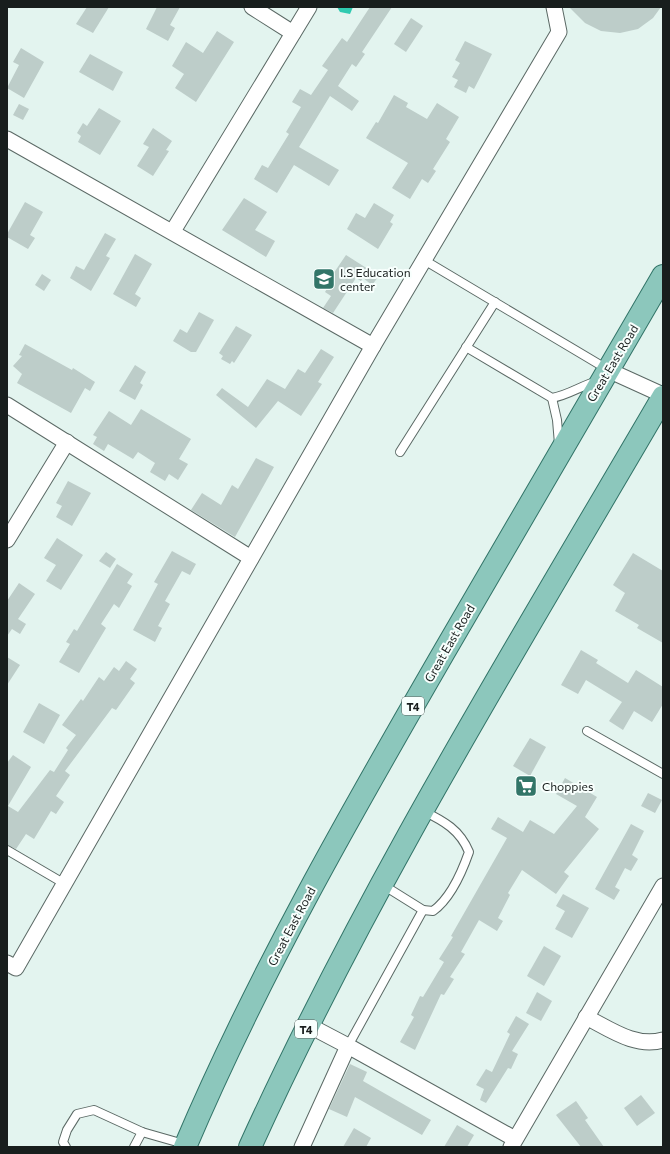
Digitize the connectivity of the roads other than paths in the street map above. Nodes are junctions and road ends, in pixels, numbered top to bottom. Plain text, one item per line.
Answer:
1 (252, 7) edge
2 (309, 7) edge
3 (554, 7) edge
4 (293, 33) junction
5 (7, 139) edge
6 (173, 231) junction
7 (424, 260) junction
8 (663, 276) edge
9 (495, 302) junction
10 (373, 346) junction
11 (466, 348) junction
12 (605, 375) junction
13 (663, 396) edge
14 (552, 398) junction
15 (7, 405) edge
16 (663, 416) edge
17 (644, 429) junction
18 (67, 442) junction
19 (400, 452) dead end
20 (560, 452) junction
21 (7, 540) edge
22 (252, 558) junction
23 (587, 731) dead end
24 (663, 774) edge
25 (422, 811) junction
26 (7, 850) edge
27 (65, 884) junction
28 (383, 885) junction
29 (663, 886) edge
30 (423, 910) junction
31 (7, 963) edge
32 (586, 1017) junction
33 (308, 1025) junction
34 (663, 1040) edge
35 (348, 1046) junction
36 (142, 1132) junction
37 (513, 1143) edge
38 (186, 1146) edge
39 (66, 1147) edge
40 (134, 1147) edge
41 (250, 1147) edge
42 (302, 1147) edge

1 - 4 street
2 - 4 street
3 - 7 street
4 - 6 street
5 - 6 street
6 - 10 street
7 - 9 lane
7 - 10 street
8 - 12 main road, Great East Road / T4
9 - 11 lane
9 - 12 lane
10 - 22 street
11 - 14 lane
11 - 19 lane
12 - 13 street
12 - 14 lane
12 - 20 main road, Great East Road / T4
13 - 17 main road, T4
14 - 20 lane
15 - 18 street
16 - 17 main road
17 - 25 main road, T4
18 - 21 street
18 - 22 street
20 - 38 main road, Great East Road / T4
22 - 27 street
23 - 24 lane
25 - 28 main road, T4
25 - 30 lane
26 - 27 lane
27 - 31 street
28 - 30 lane
28 - 33 main road, T4
29 - 32 street
30 - 35 lane
32 - 34 street
32 - 37 street
33 - 35 street
33 - 41 main road, T4
35 - 37 street
35 - 42 street
36 - 38 lane
36 - 39 lane
36 - 40 lane

